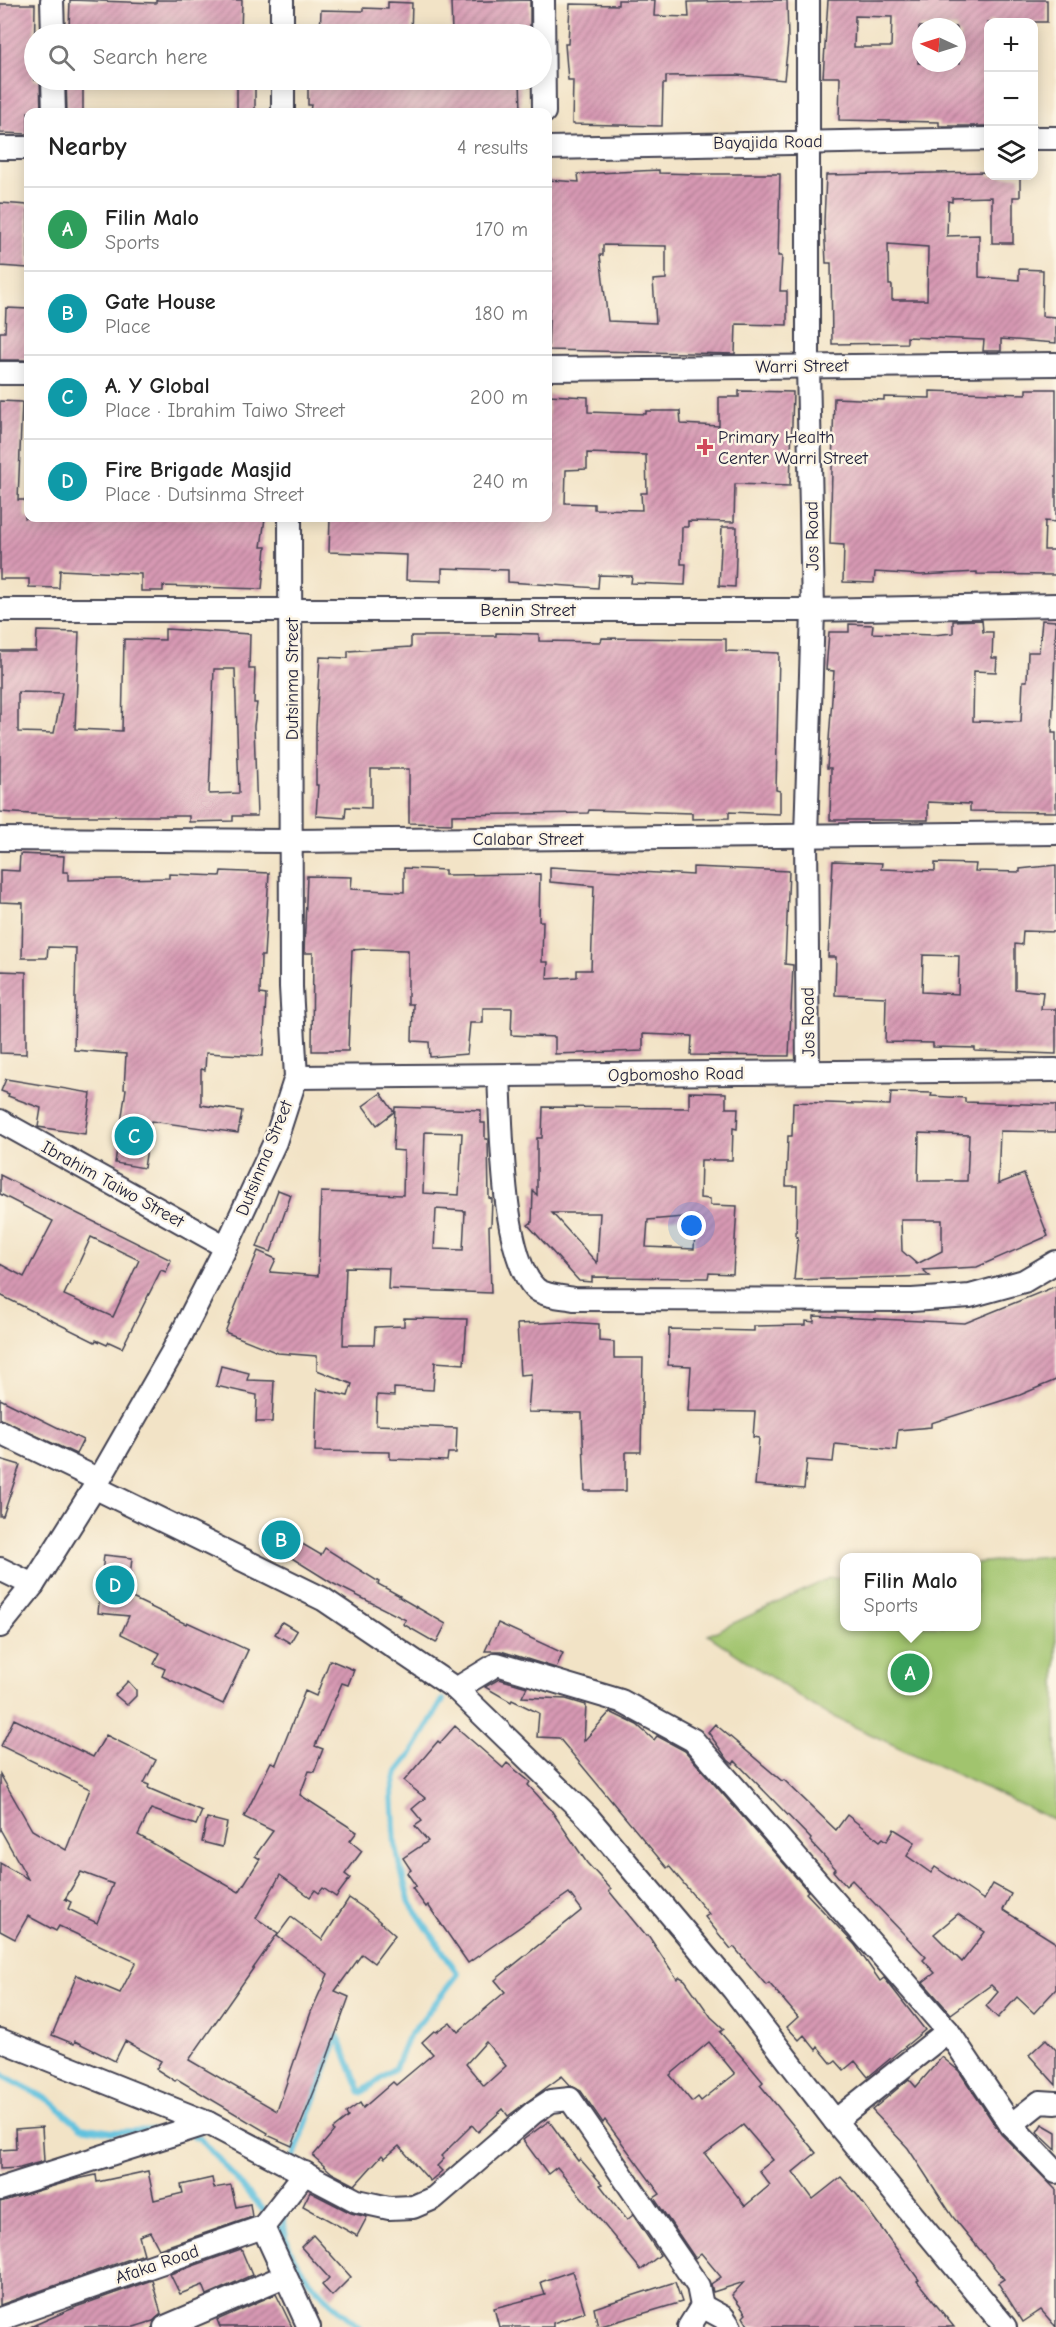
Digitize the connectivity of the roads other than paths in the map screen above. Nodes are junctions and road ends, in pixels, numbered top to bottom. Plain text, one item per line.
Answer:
1 (52, 0) edge
2 (282, 0) edge
3 (543, 0) edge
4 (808, 0) edge
5 (53, 24) edge
6 (282, 24) edge
7 (543, 24) edge
8 (53, 90) edge
9 (283, 90) edge
10 (544, 90) edge
11 (54, 108) edge
12 (283, 108) edge
13 (544, 108) edge
14 (1038, 138) edge
15 (1056, 138) edge
16 (984, 139) edge
17 (808, 141) junction
18 (0, 148) edge
19 (24, 148) edge
20 (552, 148) edge
21 (1056, 364) edge
22 (808, 365) junction
23 (552, 369) edge
24 (0, 373) edge
25 (24, 373) edge
26 (290, 522) edge
27 (1056, 605) edge
28 (813, 609) junction
29 (0, 610) edge
30 (292, 611) junction
31 (1056, 833) edge
32 (806, 836) junction
33 (0, 839) edge
34 (291, 841) junction
35 (1056, 1070) edge
36 (808, 1071) junction
37 (297, 1077) junction
38 (498, 1077) junction
39 (0, 1121) edge
40 (226, 1247) junction
41 (1056, 1262) edge
42 (0, 1432) edge
43 (96, 1484) junction
44 (0, 1569) edge
45 (33, 1585) junction
46 (0, 1626) edge
47 (456, 1689) junction
48 (948, 2031) junction
49 (0, 2040) edge
50 (1056, 2103) edge
51 (835, 2121) junction
52 (1011, 2125) junction
53 (190, 2129) junction
54 (1056, 2172) edge
55 (305, 2173) junction
56 (0, 2189) edge
57 (262, 2227) junction
58 (285, 2276) junction
59 (702, 2306) junction
60 (0, 2319) edge
61 (165, 2327) edge
62 (309, 2327) edge
63 (689, 2327) edge
64 (730, 2327) edge
65 (1005, 2327) edge

1 - 5 street
2 - 6 street
3 - 7 street
4 - 17 street, Jos Road
8 - 11 street
9 - 12 street
10 - 13 street
14 - 15 street
16 - 17 street, Bayajida Road
17 - 20 street, Bayajida Road
17 - 22 street, Jos Road
18 - 19 street
21 - 22 street, Warri Street
22 - 23 street, Warri Street
22 - 28 street, Jos Road
24 - 25 street
26 - 30 street, Dutsinma Street
27 - 28 street, Benin Street
28 - 30 street, Benin Street
28 - 32 street, Jos Road
29 - 30 street, Benin Street
30 - 34 street, Dutsinma Street
31 - 32 street, Calabar Street
32 - 34 street, Calabar Street
32 - 36 street, Jos Road
33 - 34 street, Calabar Street
34 - 37 street, Dutsinma Street
35 - 36 street, Ogbomosho Road
36 - 38 street, Ogbomosho Road
37 - 38 street, Ogbomosho Road
37 - 40 street, Dutsinma Street
38 - 41 street
39 - 40 street, Ibrahim Taiwo Street
40 - 43 street, Dutsinma Street
42 - 43 street
43 - 45 street, Dutsinma Street
43 - 47 street
44 - 45 street
45 - 46 street, Dutsinma Street
47 - 48 street
47 - 51 street
48 - 51 street
48 - 52 street
49 - 53 street
50 - 52 street
51 - 65 street
52 - 54 street
53 - 55 street
53 - 56 street
55 - 57 street
55 - 59 street
57 - 58 street
57 - 60 street, Afaka Road
58 - 61 street
58 - 62 street
59 - 63 street
59 - 64 street

